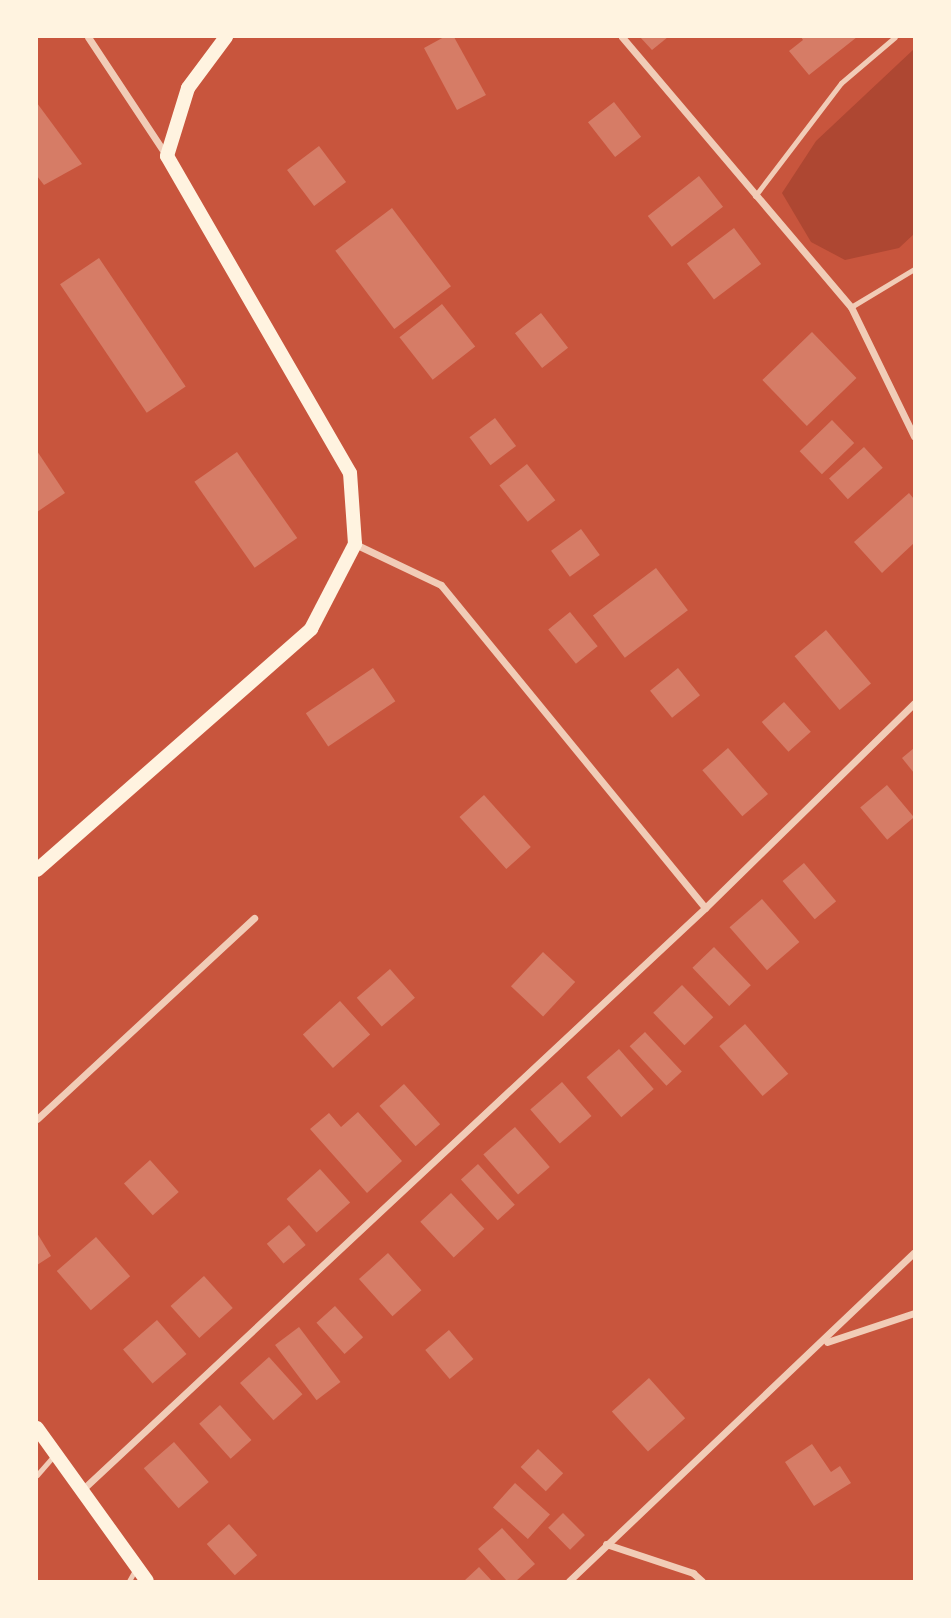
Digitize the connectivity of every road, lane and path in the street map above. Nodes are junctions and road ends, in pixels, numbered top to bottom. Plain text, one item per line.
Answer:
1 (88, 37) edge
2 (226, 37) edge
3 (622, 37) edge
4 (895, 37) edge
5 (167, 156) junction
6 (755, 196) junction
7 (914, 269) edge
8 (851, 307) junction
9 (914, 436) edge
10 (355, 544) junction
11 (914, 703) edge
12 (37, 870) edge
13 (705, 908) junction
14 (254, 918) dead end
15 (37, 1119) edge
16 (914, 1253) edge
17 (914, 1313) edge
18 (823, 1343) junction
19 (37, 1428) edge
20 (55, 1454) junction
21 (37, 1475) edge
22 (81, 1491) junction
23 (606, 1544) junction
24 (137, 1567) junction
25 (129, 1581) edge
26 (147, 1581) edge
27 (569, 1581) edge
28 (702, 1581) edge

1 - 5 street
2 - 5 main road
3 - 6 street
4 - 6 lane
5 - 10 main road
6 - 8 street
7 - 8 lane
8 - 9 street
10 - 12 main road
10 - 13 street
11 - 13 street
13 - 22 street
14 - 15 street
16 - 18 street
17 - 18 street
18 - 23 street
19 - 20 main road
20 - 21 lane
20 - 22 main road
22 - 24 main road
23 - 27 street
23 - 28 street
24 - 25 lane
24 - 26 main road

